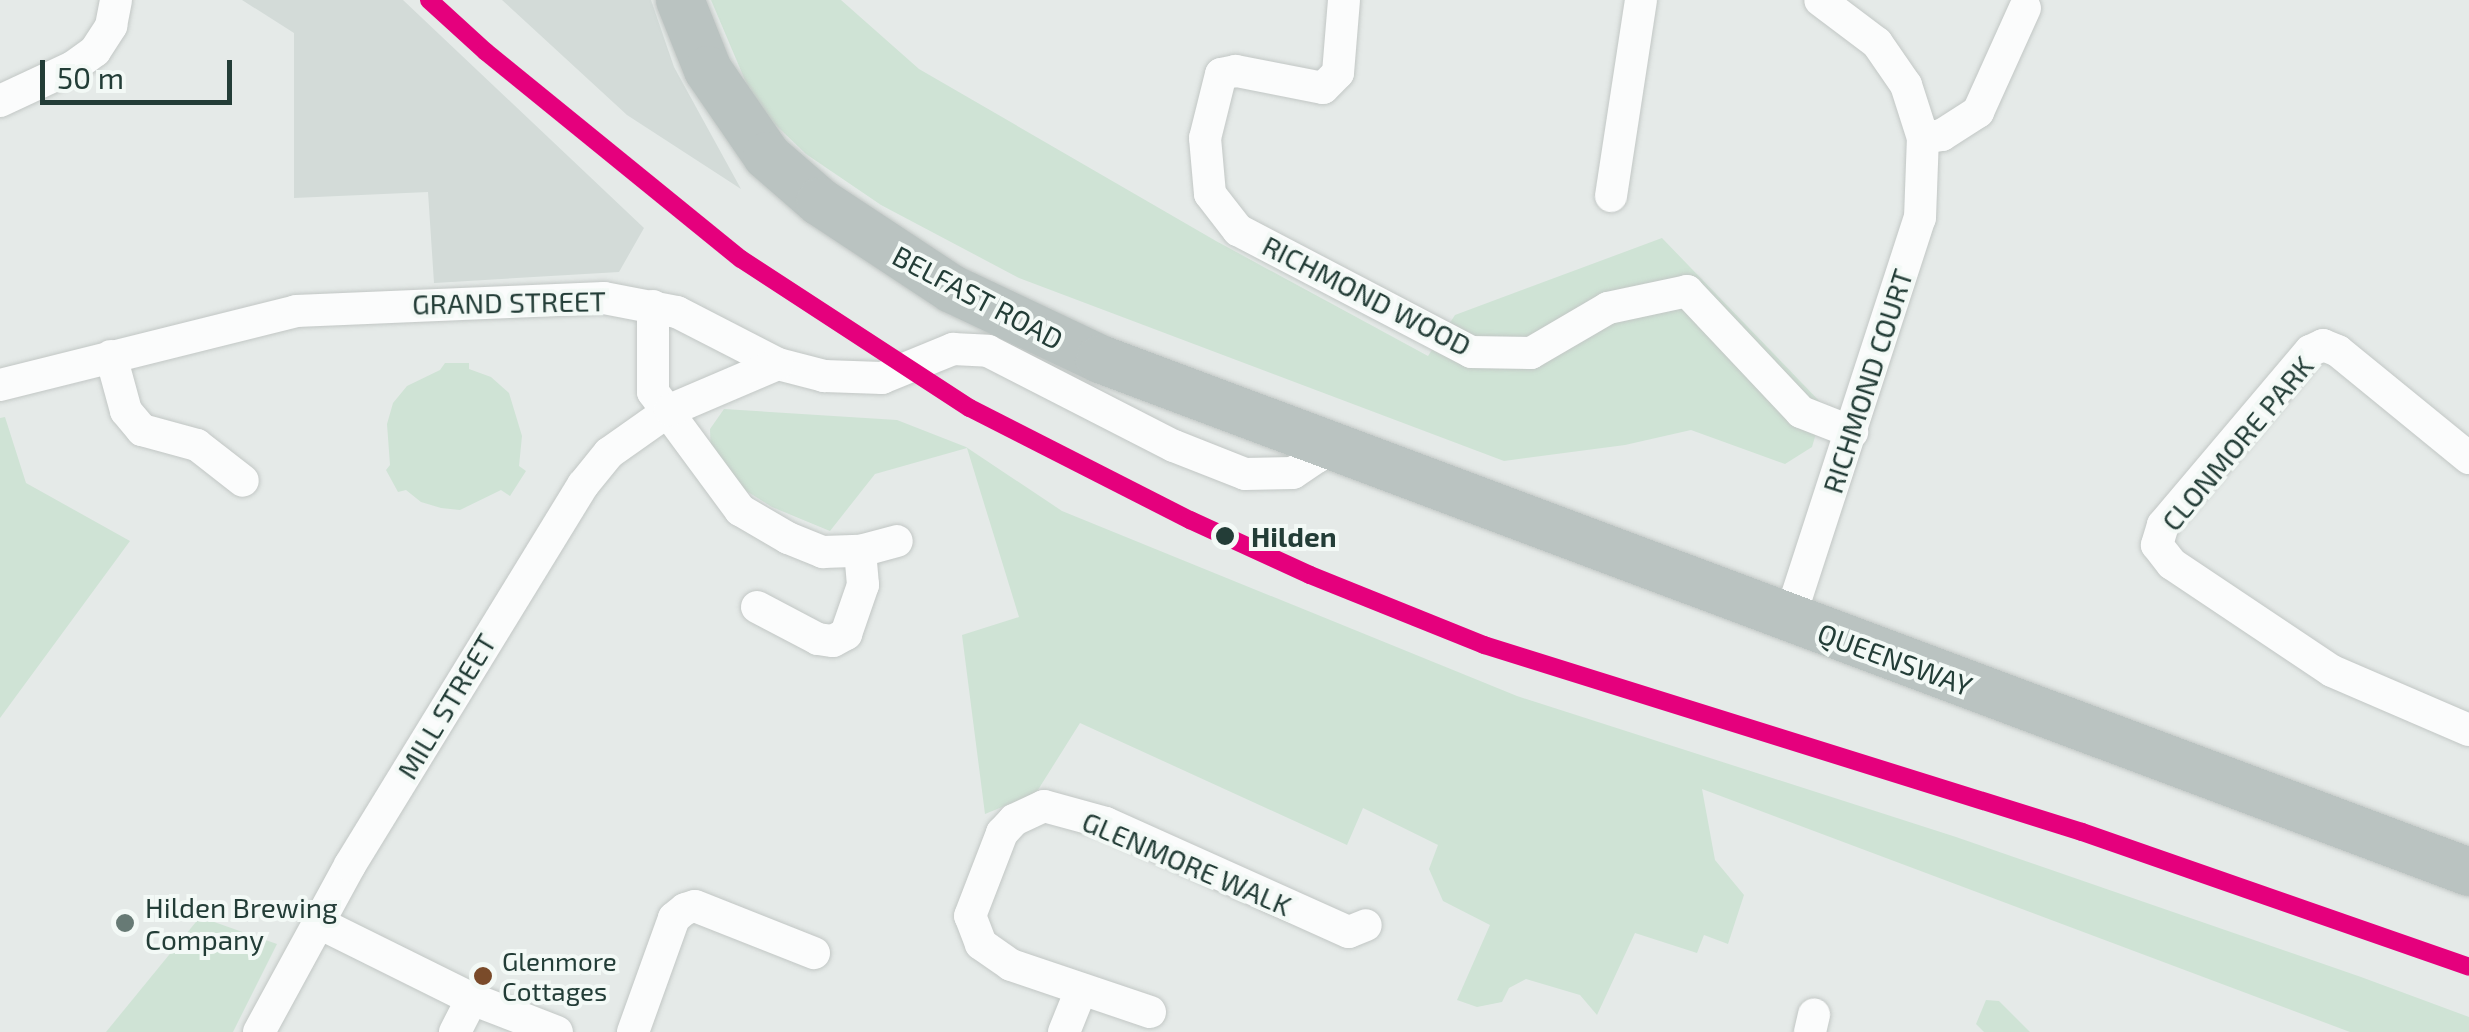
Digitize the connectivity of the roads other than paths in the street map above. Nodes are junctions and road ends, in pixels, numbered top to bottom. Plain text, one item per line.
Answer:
1 (116, 0) edge
2 (680, 0) edge
3 (1344, 0) edge
4 (1641, 0) edge
5 (1820, 0) edge
6 (2026, 8) dead end
7 (0, 101) edge
8 (1923, 138) junction
9 (1611, 196) dead end
10 (653, 306) junction
11 (111, 356) junction
12 (778, 364) junction
13 (0, 385) edge
14 (670, 410) junction
15 (1852, 432) junction
16 (1322, 443) junction
17 (2469, 458) edge
18 (244, 480) dead end
19 (897, 541) dead end
20 (860, 551) junction
21 (757, 607) dead end
22 (1789, 620) junction
23 (2469, 730) edge
24 (2469, 872) edge
25 (317, 922) junction
26 (1366, 925) dead end
27 (814, 953) dead end
28 (1081, 990) junction
29 (472, 999) junction
30 (1150, 1012) dead end
31 (259, 1032) edge
32 (454, 1032) edge
33 (557, 1032) edge
34 (632, 1032) edge
35 (1064, 1032) edge

1 - 7 street
2 - 16 highway, BELFAST ROAD
3 - 15 street, RICHMOND WOOD
4 - 9 street
5 - 8 street, RICHMOND COURT
6 - 8 street
8 - 15 street, RICHMOND COURT
10 - 11 street, GRAND STREET
10 - 12 street, GRAND STREET
10 - 14 street
11 - 13 street, GRAND STREET
11 - 18 street
12 - 14 street, MILL STREET
12 - 16 street, GRAND STREET
14 - 20 street
14 - 25 street, MILL STREET
15 - 22 street, RICHMOND COURT
16 - 22 highway, QUEENSWAY
17 - 23 street, CLONMORE PARK
19 - 20 street
20 - 21 street
22 - 24 highway, QUEENSWAY
25 - 29 street
25 - 31 street, MILL STREET
26 - 28 street, GLENMORE WALK
27 - 34 street
28 - 30 street, GLENMORE WALK
28 - 35 street
29 - 32 street
29 - 33 street

